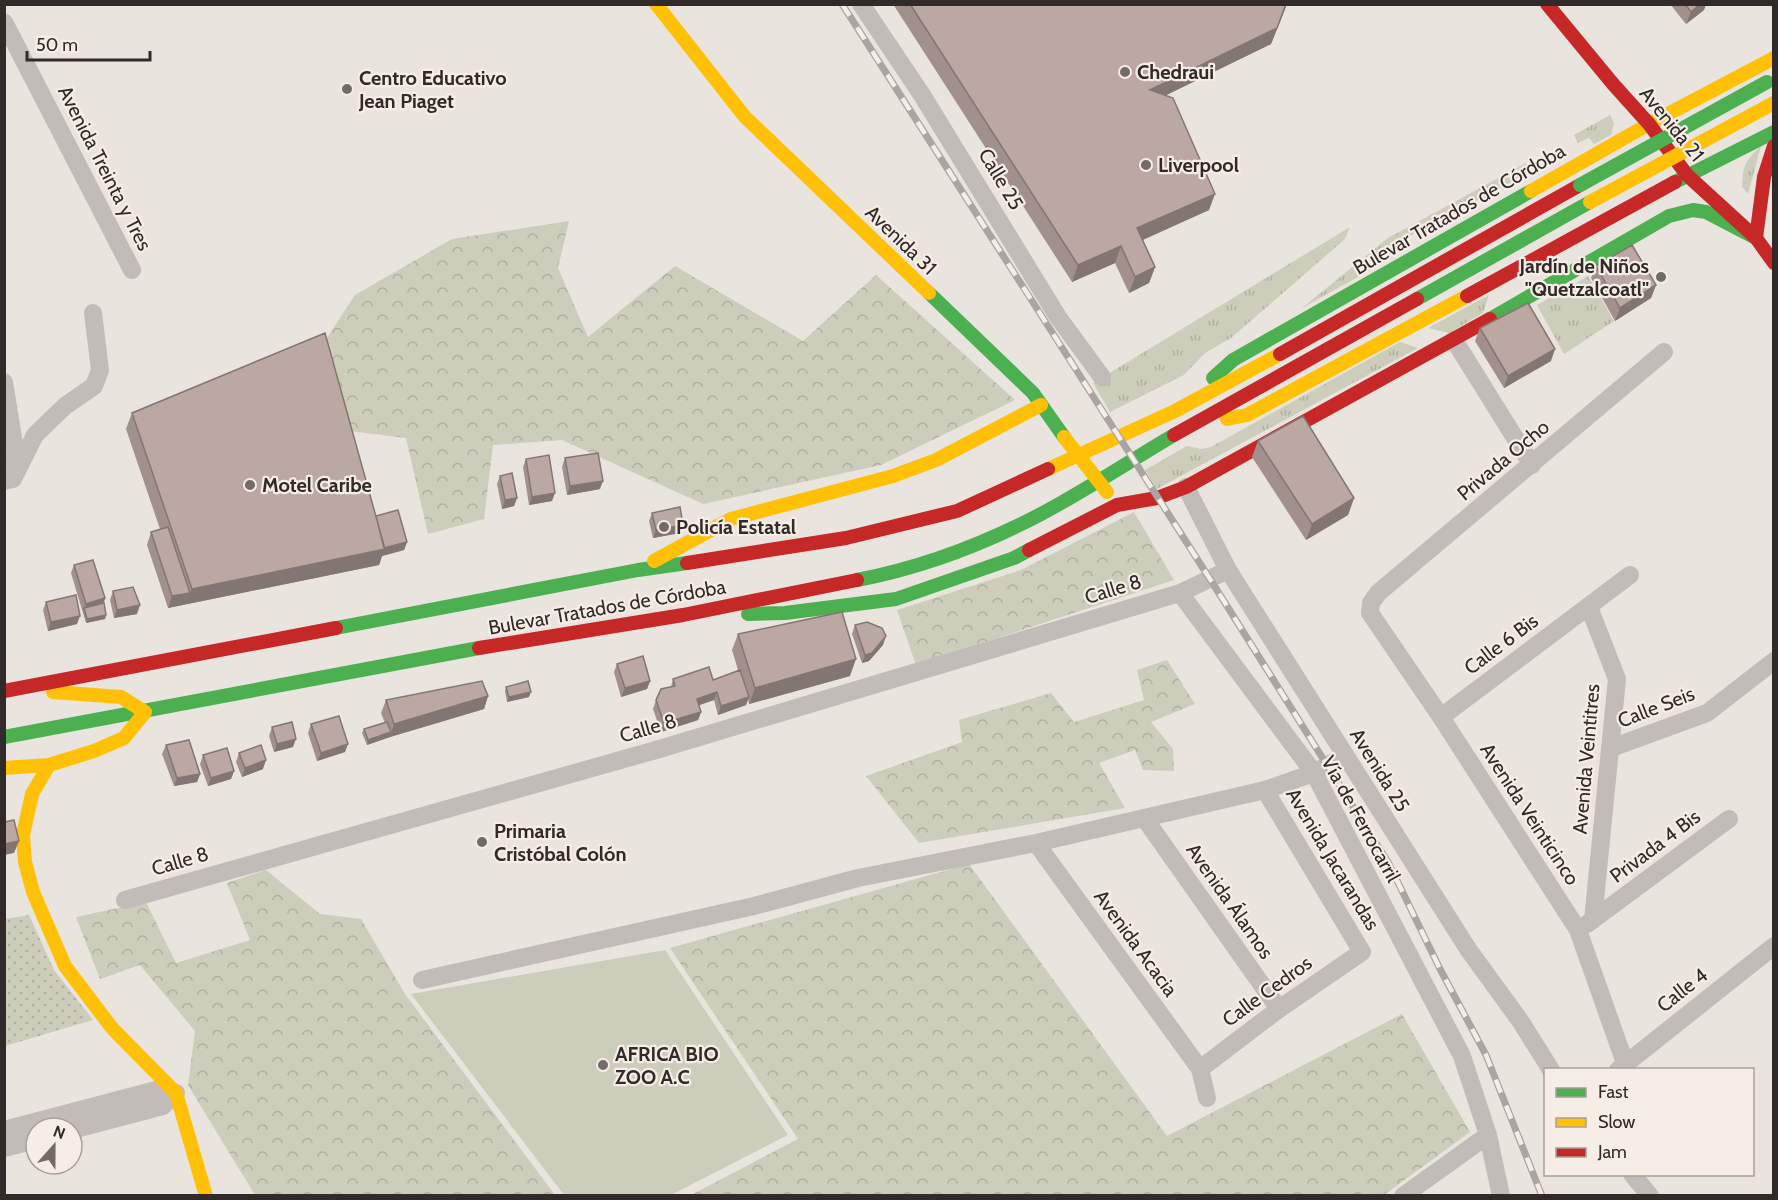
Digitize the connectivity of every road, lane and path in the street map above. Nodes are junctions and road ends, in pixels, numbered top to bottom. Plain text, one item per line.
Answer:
1 (656, 4) edge
2 (861, 4) edge
3 (1547, 4) edge
4 (4, 22) edge
5 (1773, 58) edge
6 (1770, 80) edge
7 (1773, 103) edge
8 (1649, 124) junction
9 (1773, 132) edge
10 (1773, 146) edge
11 (1711, 169) junction
12 (1687, 175) junction
13 (1726, 192) dead end
14 (1756, 238) junction
15 (1773, 263) edge
16 (132, 270) dead end
17 (1502, 295) junction
18 (93, 313) dead end
19 (1404, 330) junction
20 (1454, 339) junction
21 (1664, 352) dead end
22 (1102, 377) dead end
23 (4, 382) edge
24 (1041, 405) junction
25 (1174, 411) junction
26 (1186, 428) junction
27 (1532, 465) junction
28 (9, 471) edge
29 (1186, 486) junction
30 (1117, 505) junction
31 (638, 570) junction
32 (1228, 570) junction
33 (1630, 575) dead end
34 (1180, 593) junction
35 (1371, 603) joint
36 (1588, 607) junction
37 (683, 615) junction
38 (1773, 662) edge
39 (8, 691) edge
40 (145, 712) junction
41 (1441, 717) junction
42 (4, 736) edge
43 (1611, 748) junction
44 (1344, 756) junction
45 (49, 765) junction
46 (4, 768) edge
47 (1314, 773) junction
48 (1265, 790) junction
49 (1145, 819) junction
50 (1729, 819) dead end
51 (1036, 843) junction
52 (125, 900) dead end
53 (1586, 925) junction
54 (1773, 946) edge
55 (1362, 952) joint
56 (422, 980) dead end
57 (1279, 1009) junction
58 (1622, 1066) edge
59 (1550, 1068) edge
60 (1200, 1069) junction
61 (176, 1093) junction
62 (1207, 1098) dead end
63 (84, 1127) edge
64 (4, 1130) edge
65 (1488, 1135) junction
66 (24, 1143) edge
67 (4, 1148) edge
68 (1634, 1176) edge
69 (207, 1196) edge
70 (1403, 1196) edge
71 (1501, 1196) edge
72 (1650, 1196) edge

1 - 24 main road, Avenida 31
2 - 22 street, Calle 25
3 - 8 main road, Avenida 21
4 - 16 street, Avenida Treinta y Tres
5 - 8 main road, Bulevar Tratados de Córdoba
6 - 25 main road, Bulevar Tratados de Córdoba, bridge
7 - 26 main road, Bulevar Tratados de Córdoba, bridge
8 - 11 main road
8 - 12 main road, Avenida 21
8 - 25 main road, Bulevar Tratados de Córdoba
9 - 11 main road, Bulevar Tratados de Córdoba
10 - 14 main road
11 - 12 main road, Bulevar Tratados de Córdoba
12 - 14 main road, Avenida 21
12 - 17 main road, Bulevar Tratados de Córdoba
13 - 14 main road
14 - 15 main road, Avenida 21
14 - 17 main road
17 - 19 main road, Bulevar Tratados de Córdoba
17 - 20 main road
18 - 28 street
19 - 20 main road
19 - 26 main road, Bulevar Tratados de Córdoba
20 - 27 street
20 - 29 main road
21 - 27 street, Privada Ocho
23 - 28 street
24 - 30 main road, Avenida 31, bridge
24 - 31 main road
25 - 31 main road, Bulevar Tratados de Córdoba
26 - 37 main road, Bulevar Tratados de Córdoba
27 - 35 street, Privada Ocho
29 - 30 main road
29 - 32 street, Avenida 25
30 - 37 main road
31 - 39 main road, Bulevar Tratados de Córdoba
32 - 34 street
32 - 44 street, Avenida 25
33 - 36 street, Calle 6 Bis
34 - 47 street, Vía de Ferrocarril
34 - 52 street, Calle 8
35 - 41 street, Avenida Veinticinco
36 - 41 street, Calle 6 Bis
36 - 43 street, Avenida Veintitres
37 - 40 main road, Bulevar Tratados de Córdoba
38 - 43 street, Calle Seis
39 - 40 main road
40 - 42 main road, Bulevar Tratados de Córdoba
40 - 45 main road
41 - 53 street, Avenida Veinticinco
43 - 53 street, Avenida Veintitres
44 - 47 street
44 - 59 street, Avenida 25
45 - 46 main road
45 - 61 main road
47 - 48 street
47 - 65 street, Vía de Ferrocarril
48 - 49 street
48 - 55 street, Avenida Jacarandas
49 - 51 street
49 - 57 street, Avenida Álamos
50 - 53 street, Privada 4 Bis
51 - 56 street
51 - 60 street, Avenida Acacia
53 - 58 street, Avenida Veinticinco
54 - 58 street, Calle 4
55 - 57 street, Calle Cedros
57 - 60 street, Calle Cedros
60 - 62 street
61 - 63 street
61 - 64 street
61 - 69 main road
65 - 70 street
65 - 71 street, Vía de Ferrocarril
66 - 67 street
68 - 72 street

